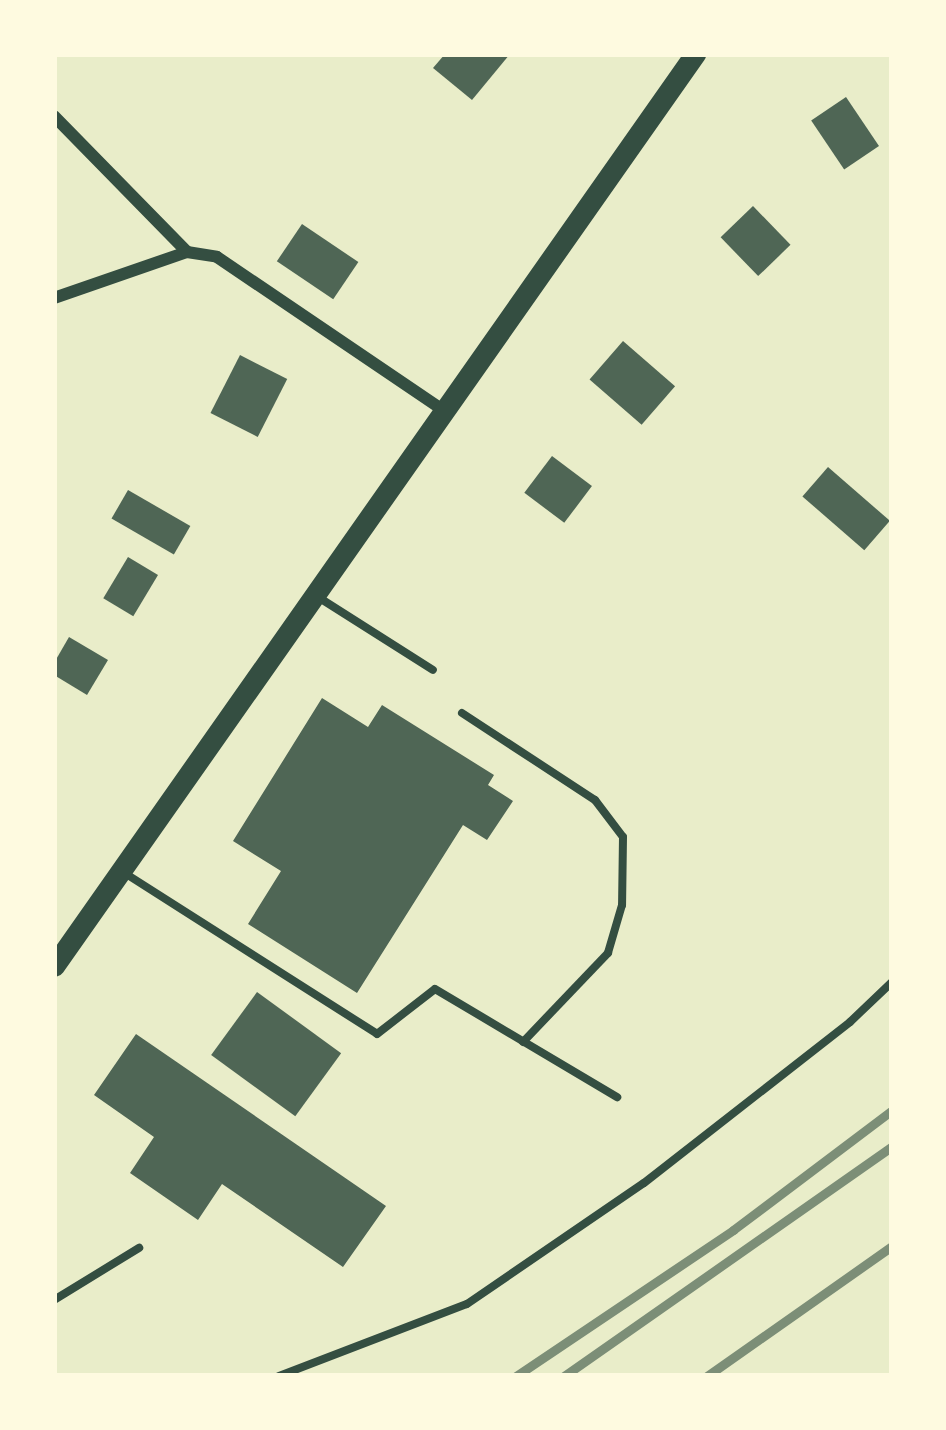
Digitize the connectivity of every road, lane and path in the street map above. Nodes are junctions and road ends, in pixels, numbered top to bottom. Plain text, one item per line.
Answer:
1 (695, 54) edge
2 (54, 116) edge
3 (187, 252) junction
4 (54, 298) edge
5 (447, 413) junction
6 (317, 596) junction
7 (433, 670) dead end
8 (462, 712) dead end
9 (122, 871) junction
10 (54, 966) edge
11 (892, 982) edge
12 (524, 1042) junction
13 (617, 1097) dead end
14 (139, 1248) dead end
15 (54, 1300) edge
16 (279, 1376) edge

1 - 5 main road
2 - 3 street
3 - 4 street
3 - 5 street
5 - 6 main road
6 - 7 lane
6 - 9 main road
8 - 12 lane
9 - 10 main road
9 - 12 lane
11 - 16 lane
12 - 13 lane
14 - 15 lane

